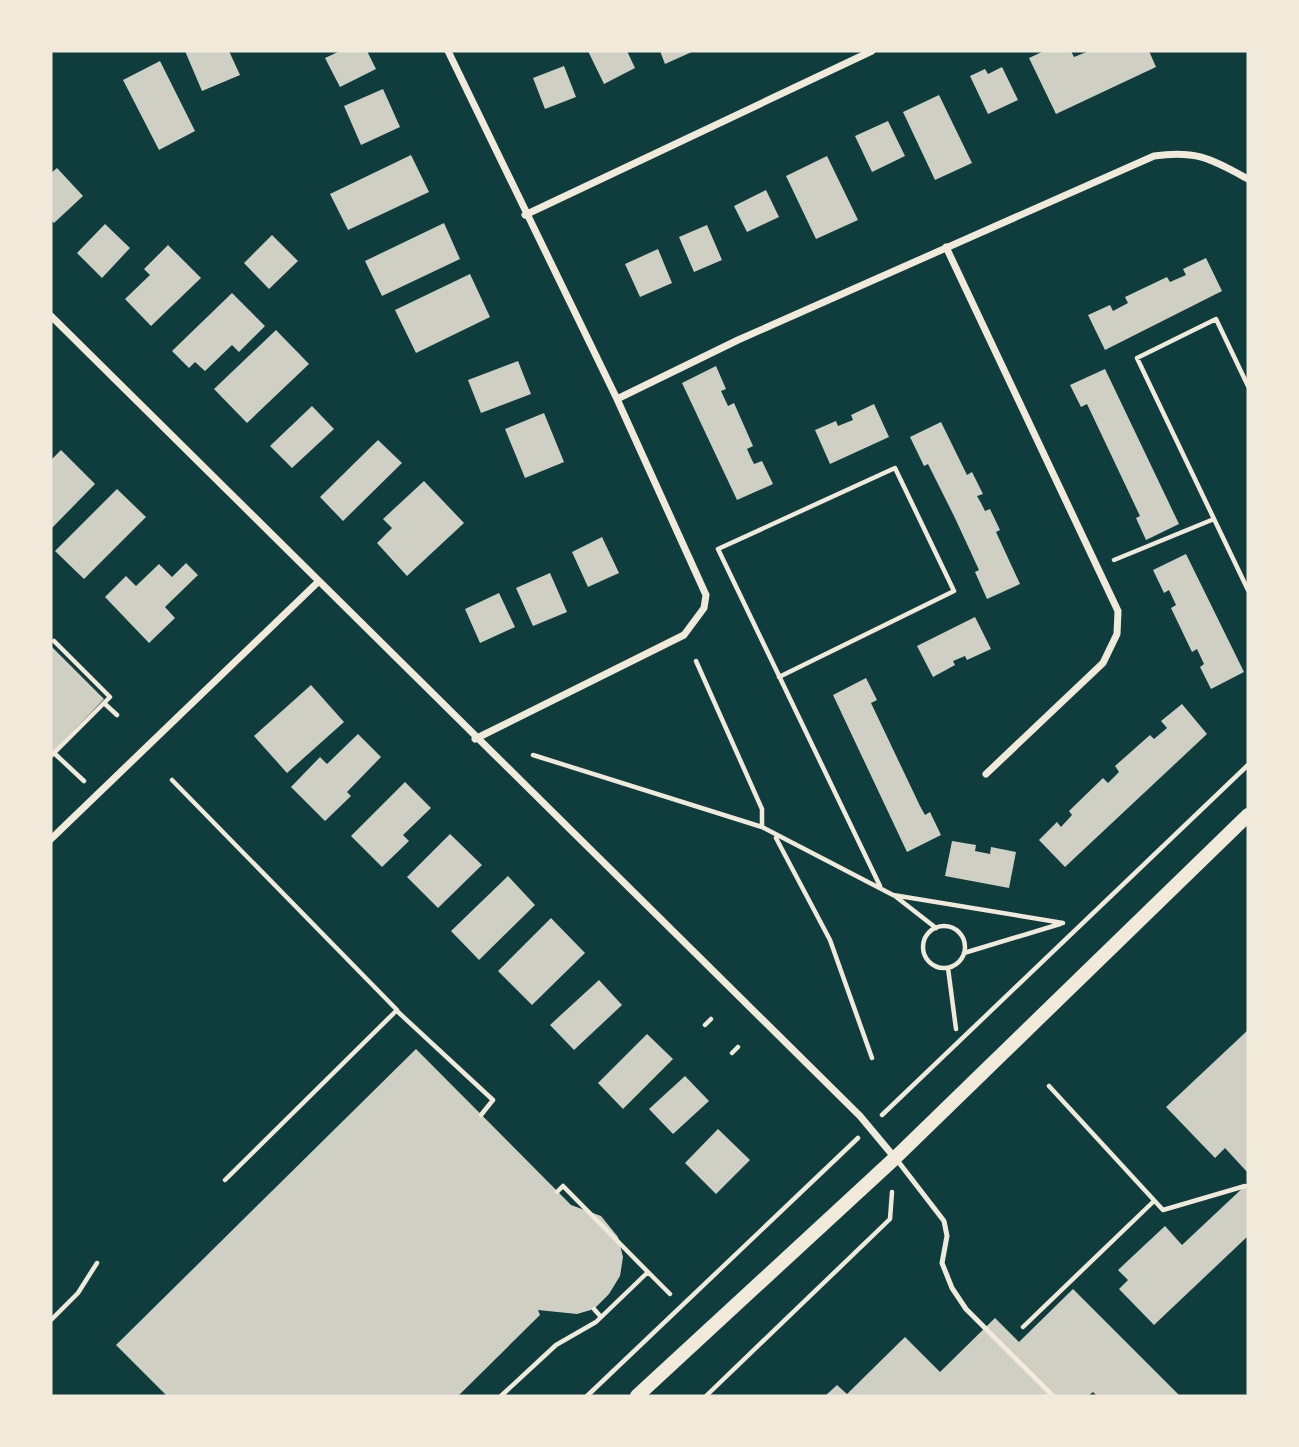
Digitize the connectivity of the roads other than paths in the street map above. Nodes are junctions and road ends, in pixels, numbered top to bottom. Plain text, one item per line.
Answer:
1 (448, 51) edge
2 (872, 51) edge
3 (1248, 179) edge
4 (526, 215) junction
5 (946, 247) junction
6 (51, 316) edge
7 (617, 399) junction
8 (318, 582) junction
9 (475, 739) junction
10 (986, 775) dead end
11 (1248, 816) edge
12 (51, 839) edge
13 (895, 1158) junction
14 (637, 1396) edge
15 (1053, 1396) edge

1 - 4 street
2 - 4 street
3 - 5 street
4 - 7 street
5 - 7 street
5 - 10 street
6 - 8 street
7 - 9 street
8 - 9 street
8 - 12 street
9 - 13 street
11 - 13 main road
13 - 14 main road
13 - 15 lane

